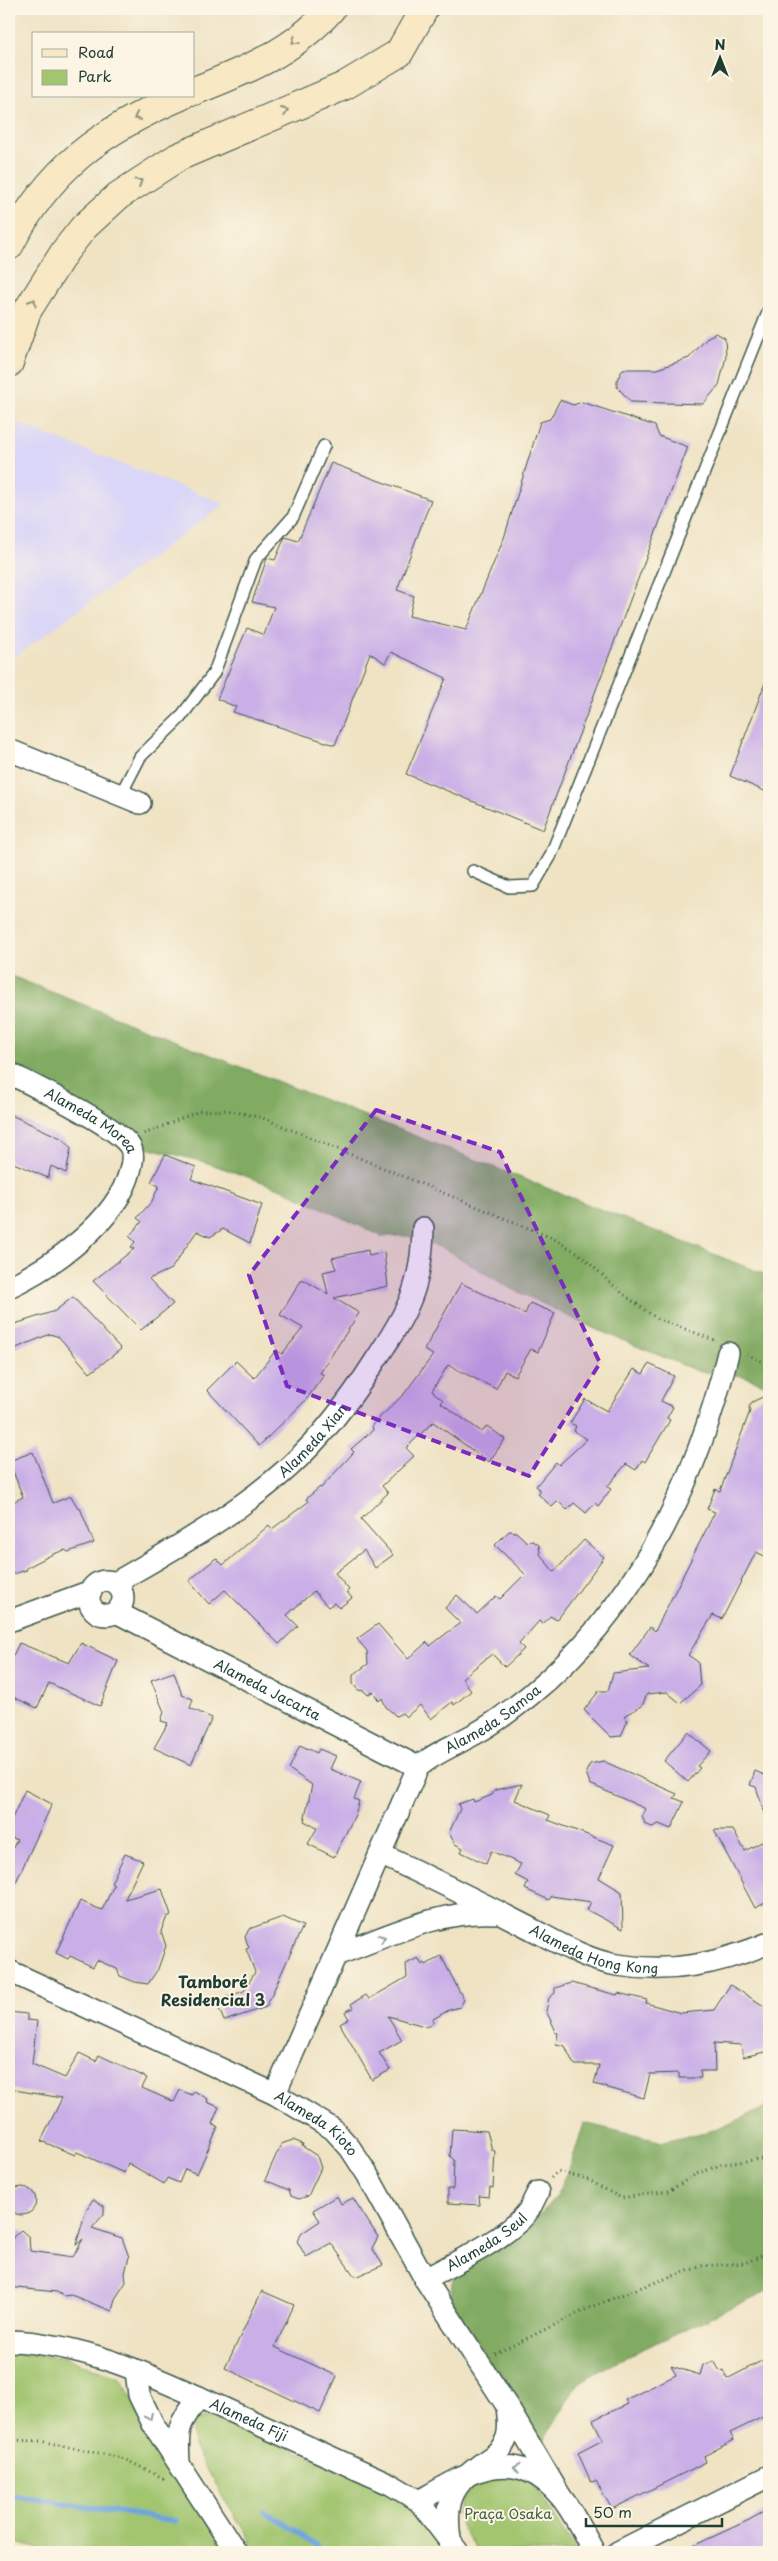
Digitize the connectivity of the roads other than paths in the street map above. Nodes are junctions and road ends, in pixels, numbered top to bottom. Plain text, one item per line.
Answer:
1 (331, 9) edge
2 (424, 9) edge
3 (195, 91) edge
4 (177, 98) edge
5 (9, 246) edge
6 (769, 310) edge
7 (9, 363) edge
8 (324, 446) dead end
9 (9, 750) edge
10 (121, 794) junction
11 (140, 803) dead end
12 (472, 871) dead end
13 (9, 1073) edge
14 (423, 1228) dead end
15 (9, 1287) edge
16 (730, 1349) road end
17 (115, 1584) junction
18 (90, 1591) junction
19 (116, 1612) junction
20 (9, 1621) edge
21 (418, 1767) junction
22 (380, 1854) junction
23 (430, 1877) junction
24 (501, 1913) junction
25 (441, 1917) junction
26 (769, 1943) edge
27 (336, 1955) junction
28 (9, 1971) edge
29 (275, 2094) junction
30 (538, 2192) road end
31 (425, 2280) junction
32 (9, 2341) edge
33 (136, 2370) junction
34 (199, 2397) junction
35 (507, 2406) junction
36 (180, 2466) junction
37 (465, 2475) junction
38 (769, 2476) edge
39 (561, 2497) junction
40 (419, 2501) junction
41 (454, 2546) edge
42 (236, 2552) edge
43 (594, 2552) edge
44 (618, 2552) edge

1 -> 3 main road
7 -> 2 main road
4 -> 5 main road
6 - 12 lane
8 - 10 lane
9 - 10 street
10 - 11 street
13 - 15 street, Alameda Morea
14 - 17 street, Alameda Xian
16 - 21 street, Alameda Samoa
17 - 18 street
17 - 19 street
18 - 19 street
18 - 20 street
19 - 21 street, Alameda Jacarta
21 - 22 street
22 - 23 street, Alameda Hong Kong
22 - 27 street
23 - 24 street, Alameda Hong Kong
23 - 25 street
24 - 25 street
24 - 26 street, Alameda Hong Kong
27 -> 25 street
27 - 29 street
28 - 29 street, Alameda Kioto
29 - 31 street, Alameda Kioto
30 - 31 street, Alameda Seul
31 - 35 street, Alameda Kioto
32 - 33 street, Alameda Fiji
33 - 34 street, Alameda Fiji
33 -> 36 street
34 - 36 street
34 - 40 street, Alameda Fiji
35 - 37 street
35 - 39 street, Alameda Kioto
36 - 42 street
39 -> 37 street, Alameda Kioto
37 - 40 street
37 - 41 street
38 - 44 street
39 - 43 street, Alameda Kioto
40 - 41 street, Alameda Fiji

